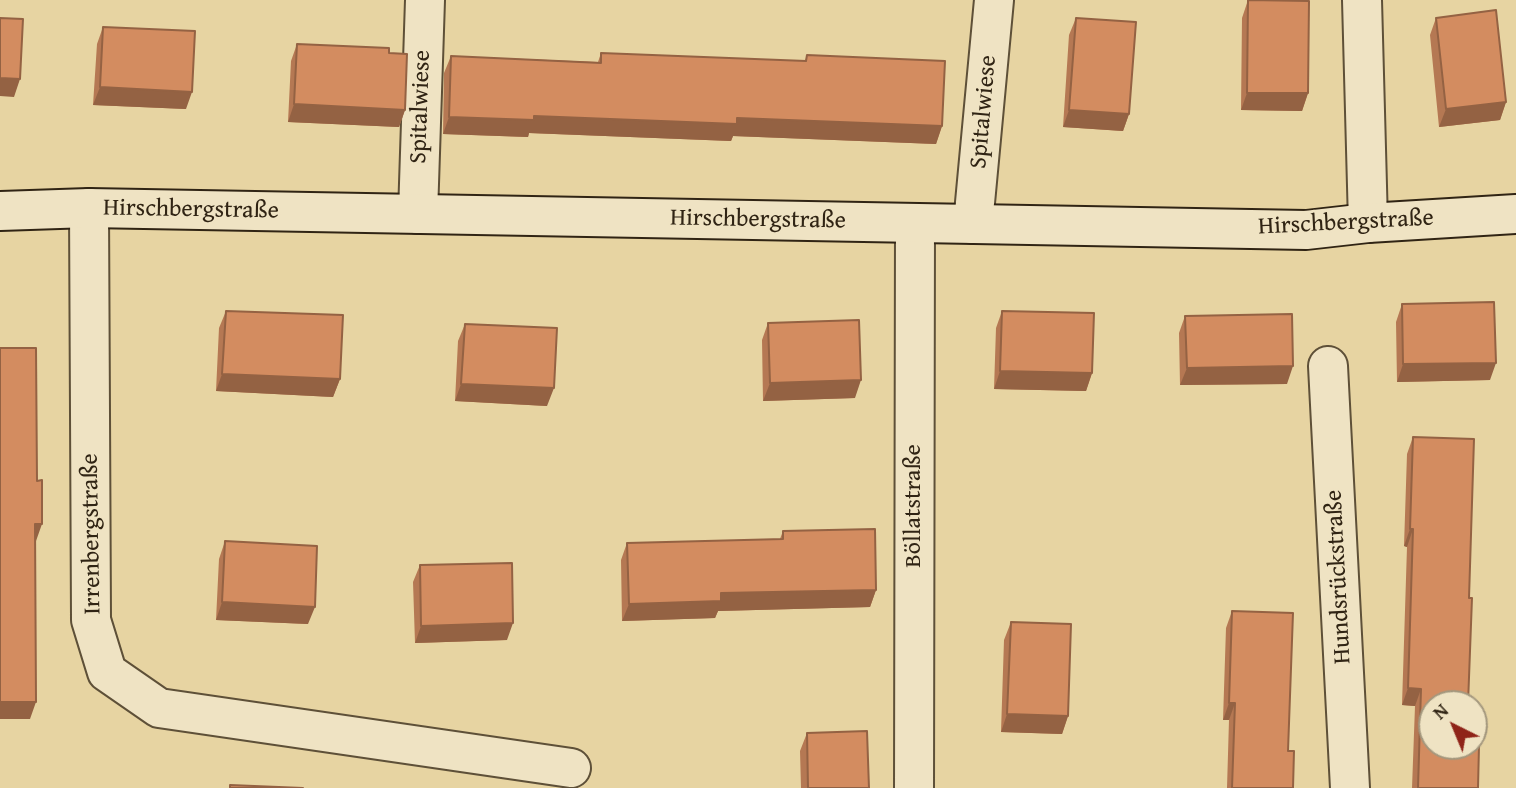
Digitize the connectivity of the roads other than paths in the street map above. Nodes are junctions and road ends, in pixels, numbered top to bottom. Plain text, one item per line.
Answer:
1 (425, 0) edge
2 (994, 0) edge
3 (1362, 0) edge
4 (89, 208) junction
5 (0, 211) edge
6 (418, 214) junction
7 (1516, 214) edge
8 (915, 223) junction
9 (1368, 223) junction
10 (974, 224) junction
11 (1328, 366) dead end
12 (571, 768) dead end
13 (914, 788) edge
14 (1350, 788) edge

1 - 6 street, Spitalwiese
2 - 10 street, Spitalwiese
3 - 9 street
4 - 5 street, Hirschbergstraße
4 - 6 street, Hirschbergstraße
4 - 12 street, Irrenbergstraße
6 - 8 street, Hirschbergstraße
7 - 9 street, Hirschbergstraße
8 - 10 street, Hirschbergstraße
8 - 13 street, Böllatstraße
9 - 10 street, Hirschbergstraße
11 - 14 street, Hundsrückstraße

